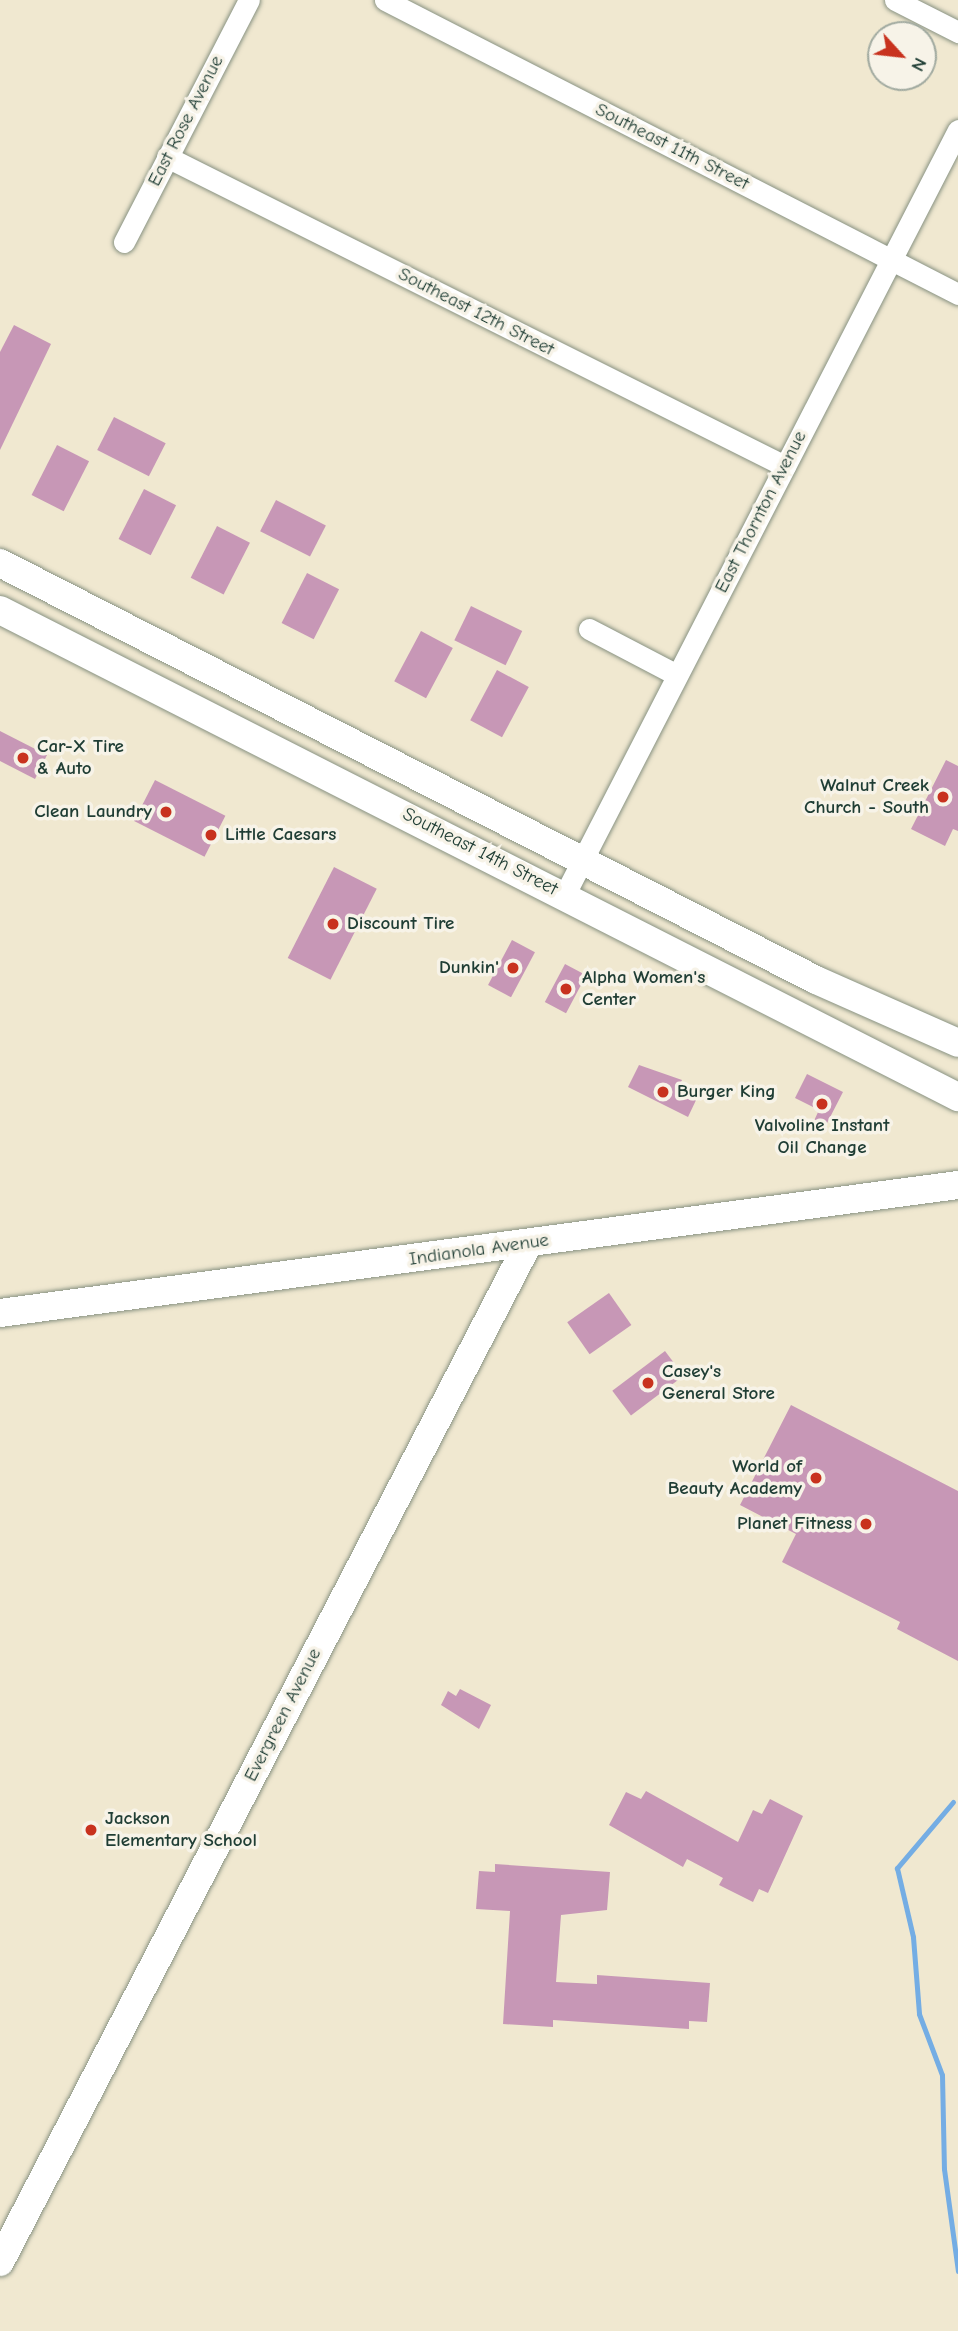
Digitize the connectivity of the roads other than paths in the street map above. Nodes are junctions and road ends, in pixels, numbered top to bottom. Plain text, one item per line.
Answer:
1 (249, 0) edge
2 (385, 0) edge
3 (895, 0) edge
4 (958, 32) edge
5 (958, 130) edge
6 (167, 157) junction
7 (124, 243) dead end
8 (891, 259) junction
9 (958, 294) edge
10 (785, 466) junction
11 (0, 563) edge
12 (0, 610) edge
13 (589, 629) dead end
14 (128, 675) junction
15 (677, 675) junction
16 (286, 708) junction
17 (583, 860) junction
18 (565, 894) junction
19 (958, 1043) edge
20 (954, 1098) edge
21 (958, 1162) edge
22 (945, 1187) edge
23 (528, 1244) junction
24 (0, 1313) edge
25 (0, 2262) edge

1 - 6 street, East Rose Avenue
2 - 8 street, Southeast 11th Street
3 - 4 street
5 - 8 street, East Thornton Avenue
6 - 7 street, East Rose Avenue
6 - 10 street, Southeast 12th Street
8 - 9 street, Southeast 11th Street
8 - 10 street, East Thornton Avenue
10 - 15 street, East Thornton Avenue
11 - 16 main road, Southeast 14th Street
12 - 14 main road, Southeast 14th Street
13 - 15 street
14 - 16 main road
14 - 18 main road, Southeast 14th Street
15 - 17 street, East Thornton Avenue
16 - 17 main road, Southeast 14th Street
17 - 18 street, East Thornton Avenue
17 - 19 main road, Southeast 14th Street
18 - 20 main road, Southeast 14th Street
21 - 22 main road
22 - 23 main road, Indianola Avenue
23 - 24 main road, Indianola Avenue
23 - 25 main road, Evergreen Avenue

